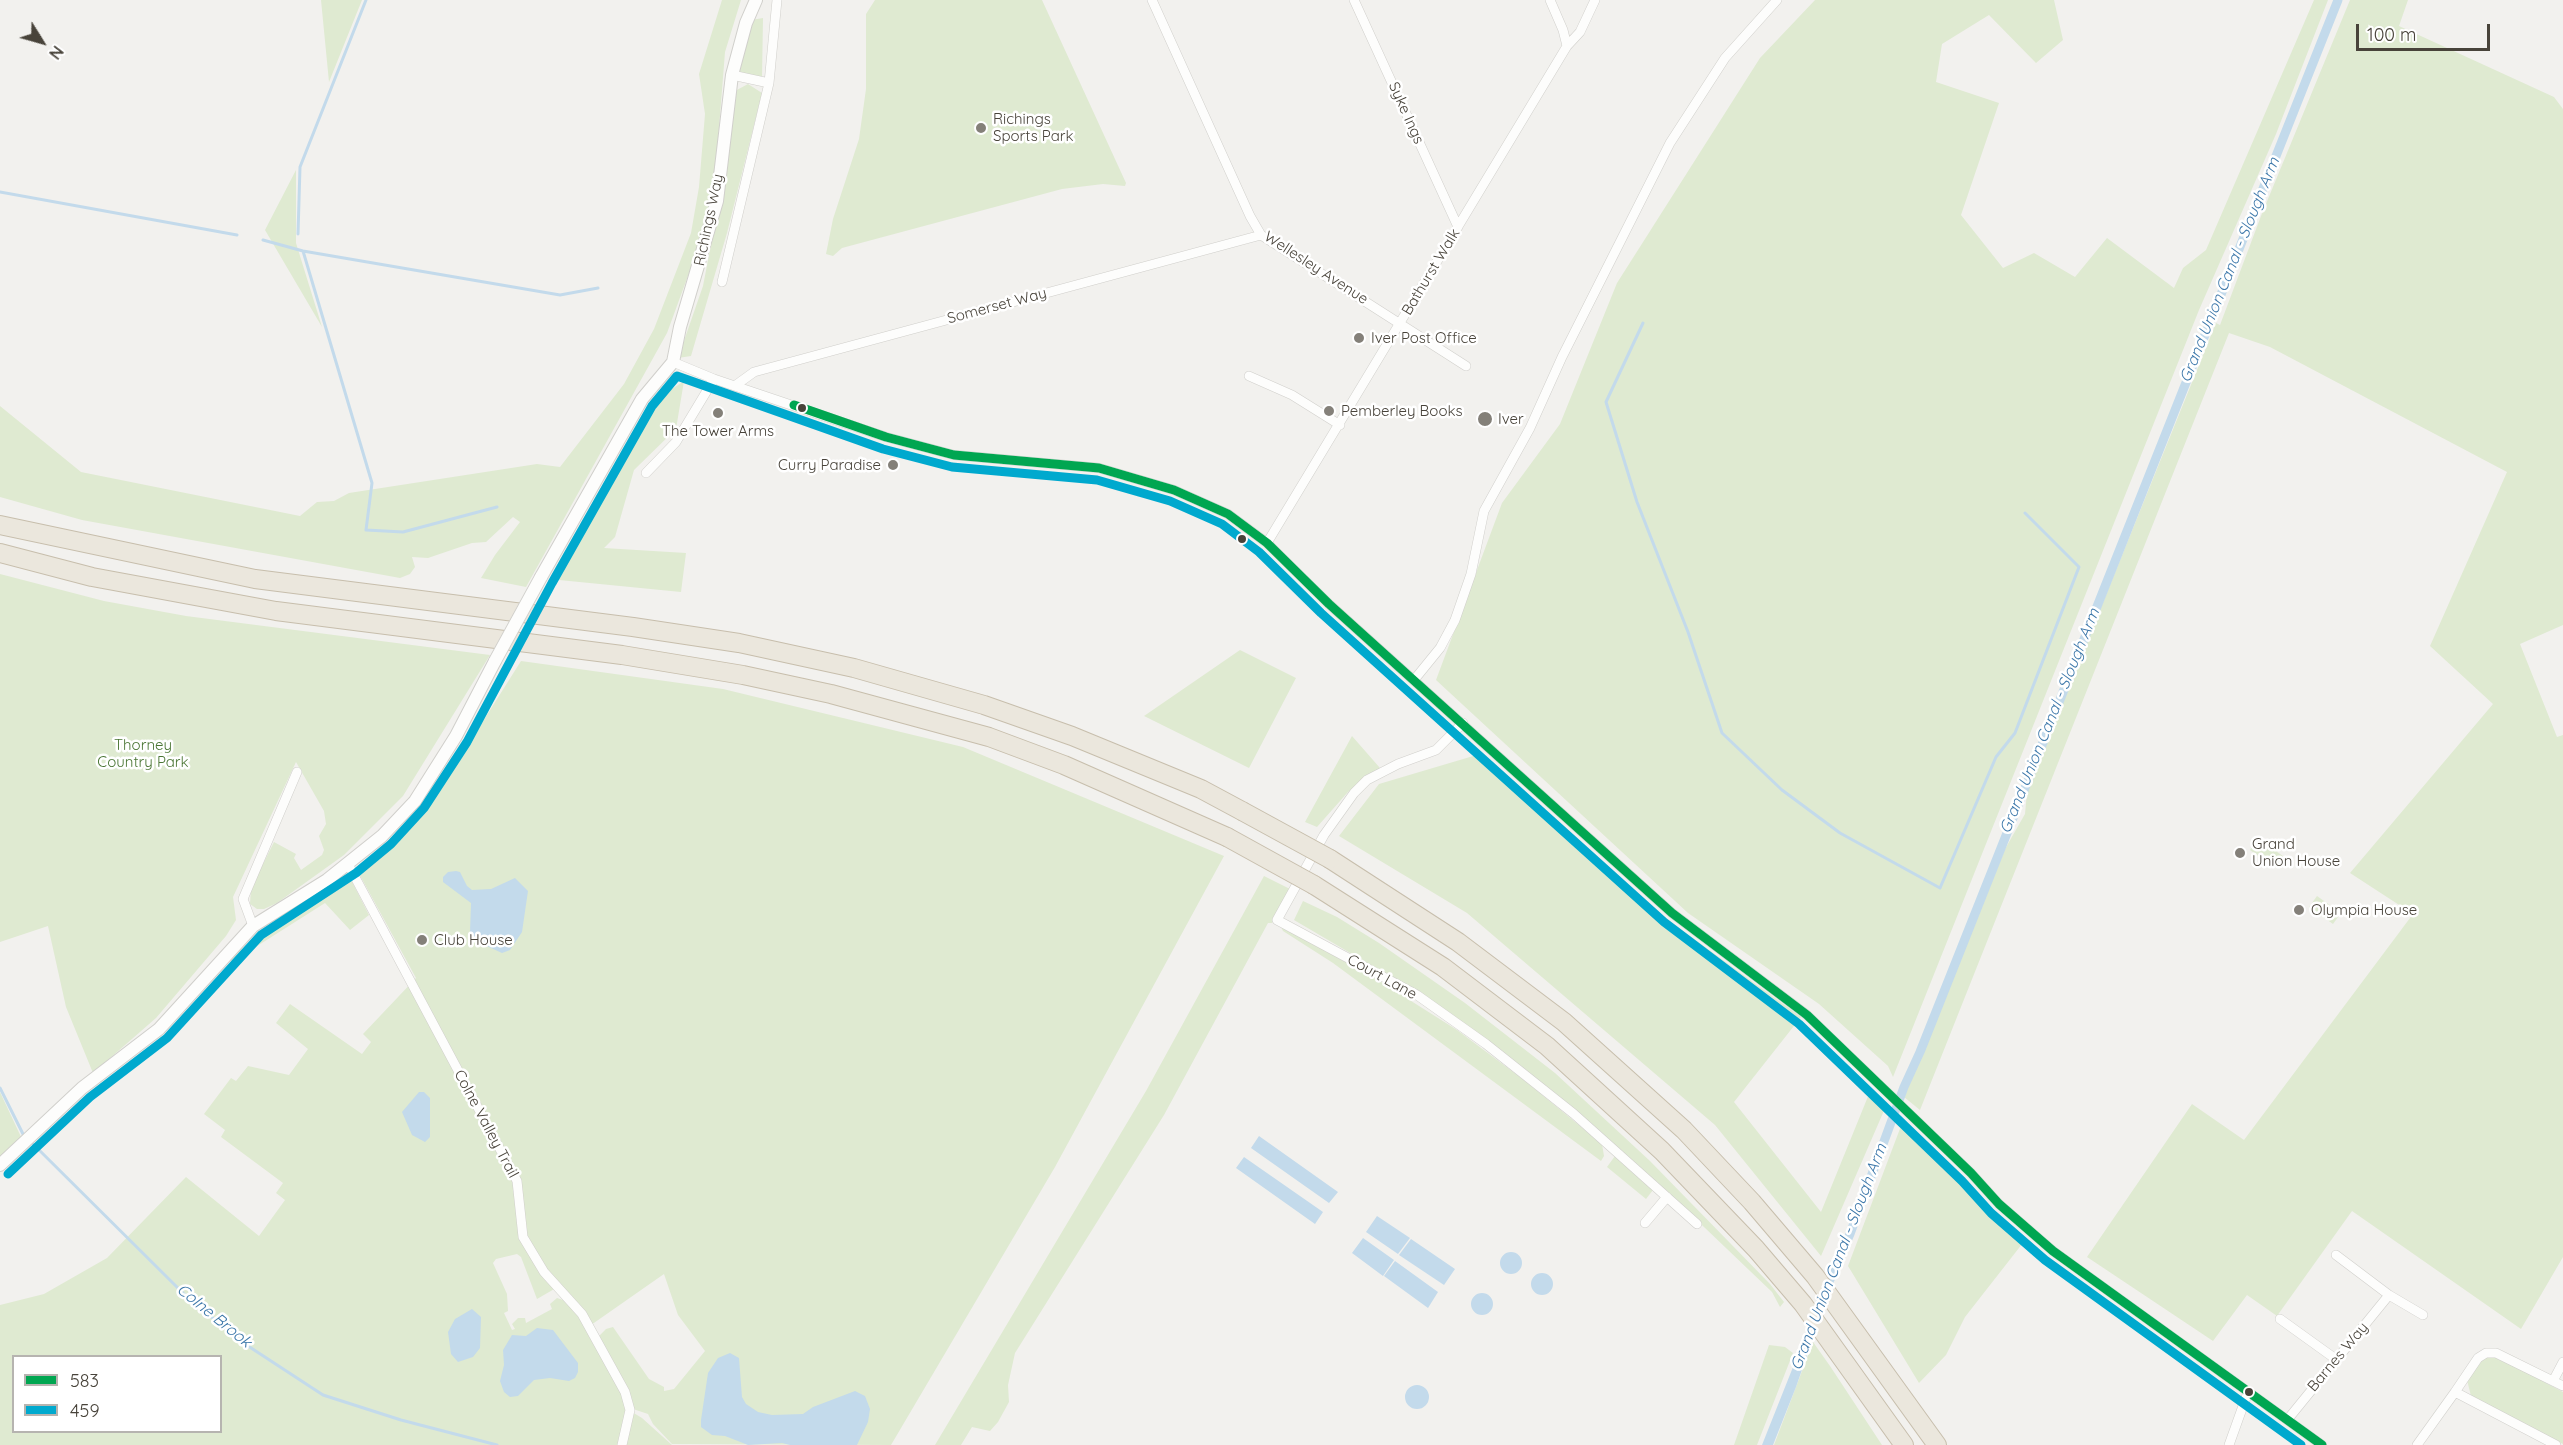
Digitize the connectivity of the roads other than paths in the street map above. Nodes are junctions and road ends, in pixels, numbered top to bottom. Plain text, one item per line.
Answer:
1 (756, 0) edge
2 (777, 0) edge
3 (1152, 0) edge
4 (1354, 0) edge
5 (1550, 0) edge
6 (1595, 0) edge
7 (1777, 0) edge
8 (1567, 46) junction
9 (732, 75) junction
10 (770, 83) junction
11 (1458, 227) junction
12 (1261, 235) junction
13 (722, 282) dead end
14 (1401, 322) junction
15 (673, 362) junction
16 (1466, 366) dead end
17 (1249, 376) dead end
18 (714, 379) junction
19 (736, 385) junction
20 (1340, 425) junction
21 (646, 472) dead end
22 (0, 519) edge
23 (0, 525) edge
24 (19, 528) junction
25 (1267, 543) junction
26 (0, 553) edge
27 (1414, 680) junction
28 (1463, 723) junction
29 (297, 772) dead end
30 (349, 866) junction
31 (254, 927) junction
32 (0, 1165) edge
33 (1667, 1197) junction
34 (1645, 1223) dead end
35 (1697, 1224) dead end
36 (2336, 1255) dead end
37 (2389, 1295) junction
38 (2423, 1315) dead end
39 (2280, 1319) dead end
40 (2337, 1360) junction
41 (2563, 1362) edge
42 (2553, 1381) junction
43 (2563, 1386) edge
44 (2248, 1392) junction
45 (2455, 1392) junction
46 (2288, 1419) junction
47 (622, 1445) edge
48 (1904, 1445) edge
49 (1937, 1445) edge
50 (2229, 1445) edge
51 (2322, 1445) edge
52 (2417, 1445) edge
53 (2556, 1445) edge

1 - 9 street, Richings Way
2 - 10 street, Richings Way
3 - 12 street, Wellesley Avenue
4 - 11 street, Syke Ings
5 - 8 street
6 - 8 street, Bathurst Walk
7 - 27 street
8 - 11 street, Bathurst Walk
9 - 10 street
9 - 15 street, Richings Way
10 - 13 street, Richings Way
11 - 14 street, Bathurst Walk
12 - 14 street, Wellesley Avenue
12 - 19 street, Somerset Way
14 - 16 street, Wellesley Avenue
14 - 20 street, Bathurst Walk
15 - 18 street
15 - 30 street, bridge
17 - 20 street
18 - 19 street
18 - 21 street
19 - 25 street
20 - 25 street, Bathurst Walk
22 - 24 highway
23 - 24 highway
24 - 49 highway, bridge
25 - 27 street
26 - 48 highway, bridge
27 - 28 street
28 - 33 street, Court Lane
28 - 44 street
29 - 31 street
30 - 31 street
30 - 47 street, Colne Valley Trail
31 - 32 street
33 - 34 street
33 - 35 street, Court Lane
36 - 37 street
37 - 38 street
37 - 40 street, Barnes Way
39 - 40 street
40 - 46 street, Barnes Way
41 - 42 street
42 - 43 street
42 - 45 street
44 - 46 street
44 - 50 street
45 - 52 street
45 - 53 street
46 - 51 street

